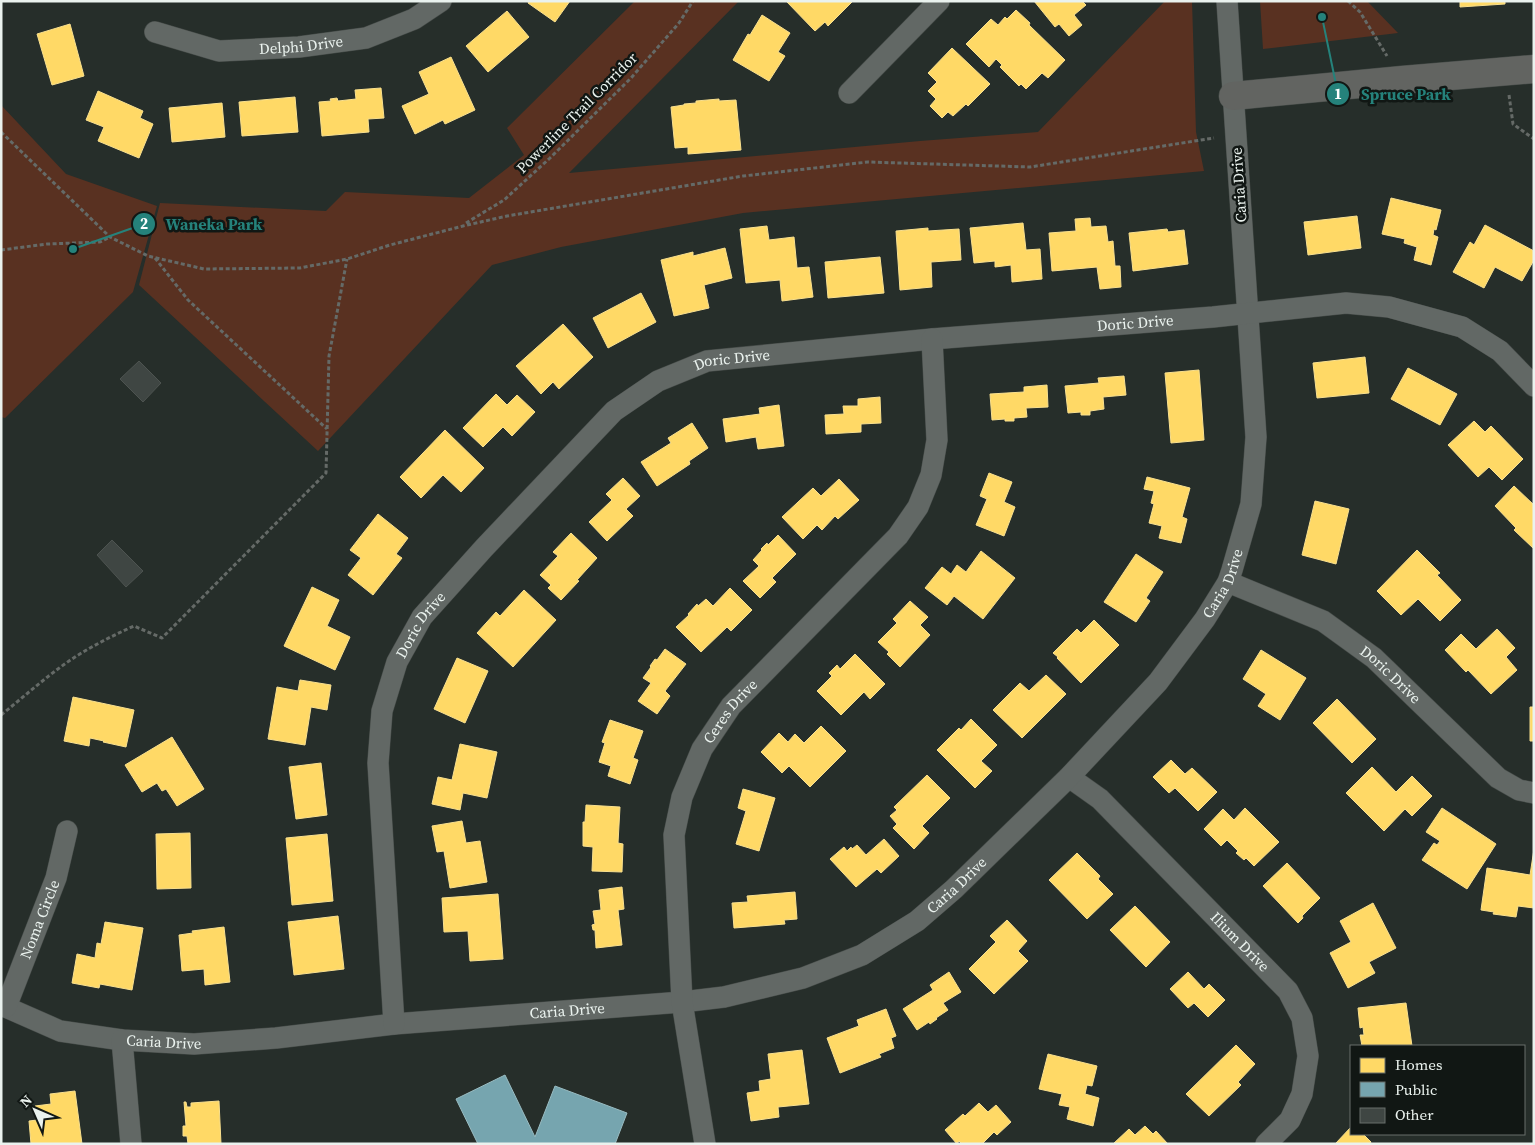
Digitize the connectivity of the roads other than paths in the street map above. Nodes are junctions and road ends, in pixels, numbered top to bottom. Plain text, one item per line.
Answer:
1 (441, 1) edge
2 (939, 1) edge
3 (1227, 1) edge
4 (155, 32) dead end
5 (1534, 69) edge
6 (849, 93) dead end
7 (1233, 96) junction
8 (1249, 313) junction
9 (932, 339) junction
10 (1534, 386) edge
11 (1228, 582) junction
12 (1069, 777) junction
13 (1534, 793) edge
14 (68, 831) dead end
15 (682, 1002) junction
16 (4, 1006) edge
17 (394, 1024) junction
18 (122, 1040) junction
19 (131, 1144) edge
20 (706, 1144) edge
21 (1266, 1144) edge

1 - 4 street, Delphi Drive
2 - 6 street
3 - 7 street, Caria Drive
5 - 7 street
7 - 8 street, Caria Drive
8 - 9 street, Doric Drive
8 - 10 street, Doric Drive
8 - 11 street, Caria Drive
9 - 15 street, Ceres Drive
9 - 17 street, Doric Drive
11 - 12 street, Caria Drive
11 - 13 street, Doric Drive
12 - 15 street, Caria Drive
12 - 21 street, Ilium Drive
14 - 16 street, Noma Circle
15 - 17 street, Caria Drive
15 - 20 street, Ceres Drive
16 - 18 street, Caria Drive
17 - 18 street, Caria Drive
18 - 19 street

